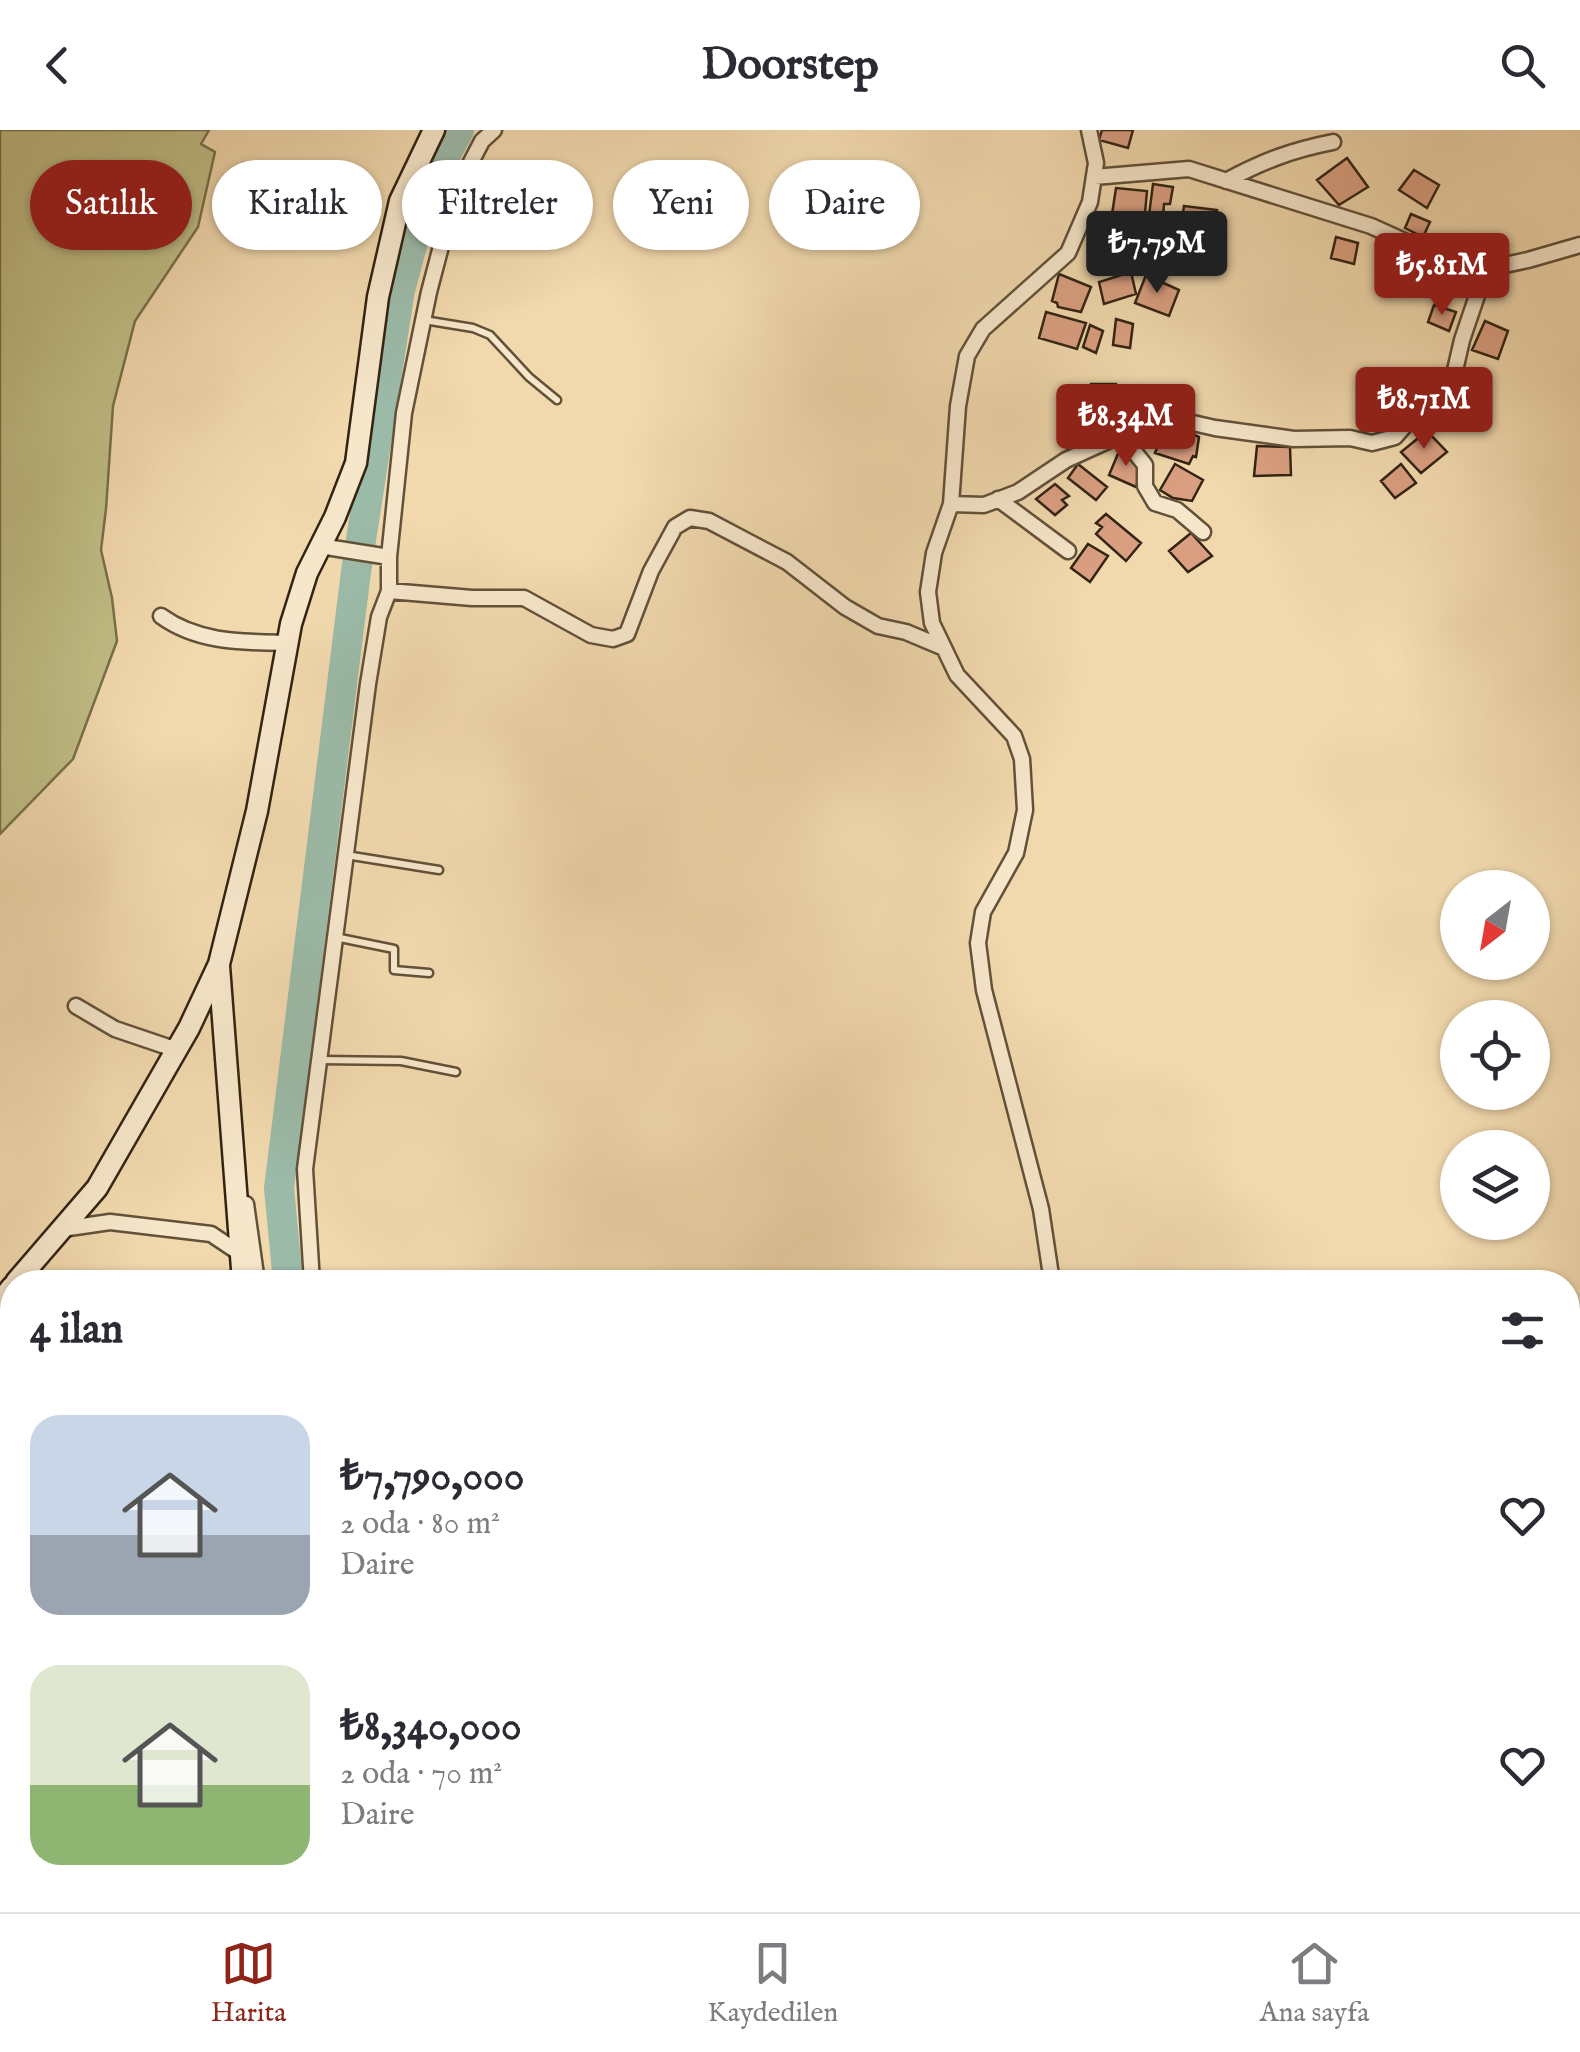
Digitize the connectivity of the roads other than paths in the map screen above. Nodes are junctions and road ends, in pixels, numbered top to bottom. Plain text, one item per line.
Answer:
1 (434, 130) edge
2 (494, 130) edge
3 (1089, 130) edge
4 (1332, 142) dead end
5 (1094, 177) junction
6 (1226, 180) junction
7 (1580, 244) edge
8 (1486, 269) junction
9 (423, 320) junction
10 (556, 400) dead end
11 (1120, 435) junction
12 (998, 499) junction
13 (951, 504) junction
14 (1204, 532) dead end
15 (330, 548) junction
16 (1068, 550) dead end
17 (389, 558) junction
18 (389, 590) junction
19 (161, 616) dead end
20 (287, 642) junction
21 (944, 648) junction
22 (345, 855) junction
23 (439, 870) dead end
24 (334, 937) junction
25 (219, 964) junction
26 (429, 973) dead end
27 (76, 1006) dead end
28 (176, 1050) junction
29 (319, 1060) junction
30 (456, 1072) dead end
31 (234, 1162) junction
32 (62, 1229) junction
33 (241, 1254) junction
34 (27, 1270) edge
35 (242, 1270) edge
36 (256, 1270) edge
37 (311, 1270) edge
38 (1050, 1270) edge

1 - 15 street
2 - 9 street
3 - 5 street
4 - 6 street
5 - 6 street
5 - 13 street
6 - 8 street
7 - 8 street
8 - 11 street
9 - 10 lane
9 - 17 street
11 - 12 street
11 - 14 street
12 - 13 street
12 - 16 street
13 - 21 street
15 - 17 street
15 - 20 street
17 - 18 street
18 - 21 street
18 - 22 street
19 - 20 street
20 - 25 street
21 - 38 street
22 - 23 lane
22 - 24 street
24 - 26 lane
24 - 29 street
25 - 28 street
25 - 31 street
27 - 28 street
28 - 32 street
29 - 30 lane
29 - 37 street
31 - 33 street
31 - 36 street
32 - 33 street
32 - 34 street
33 - 35 street

